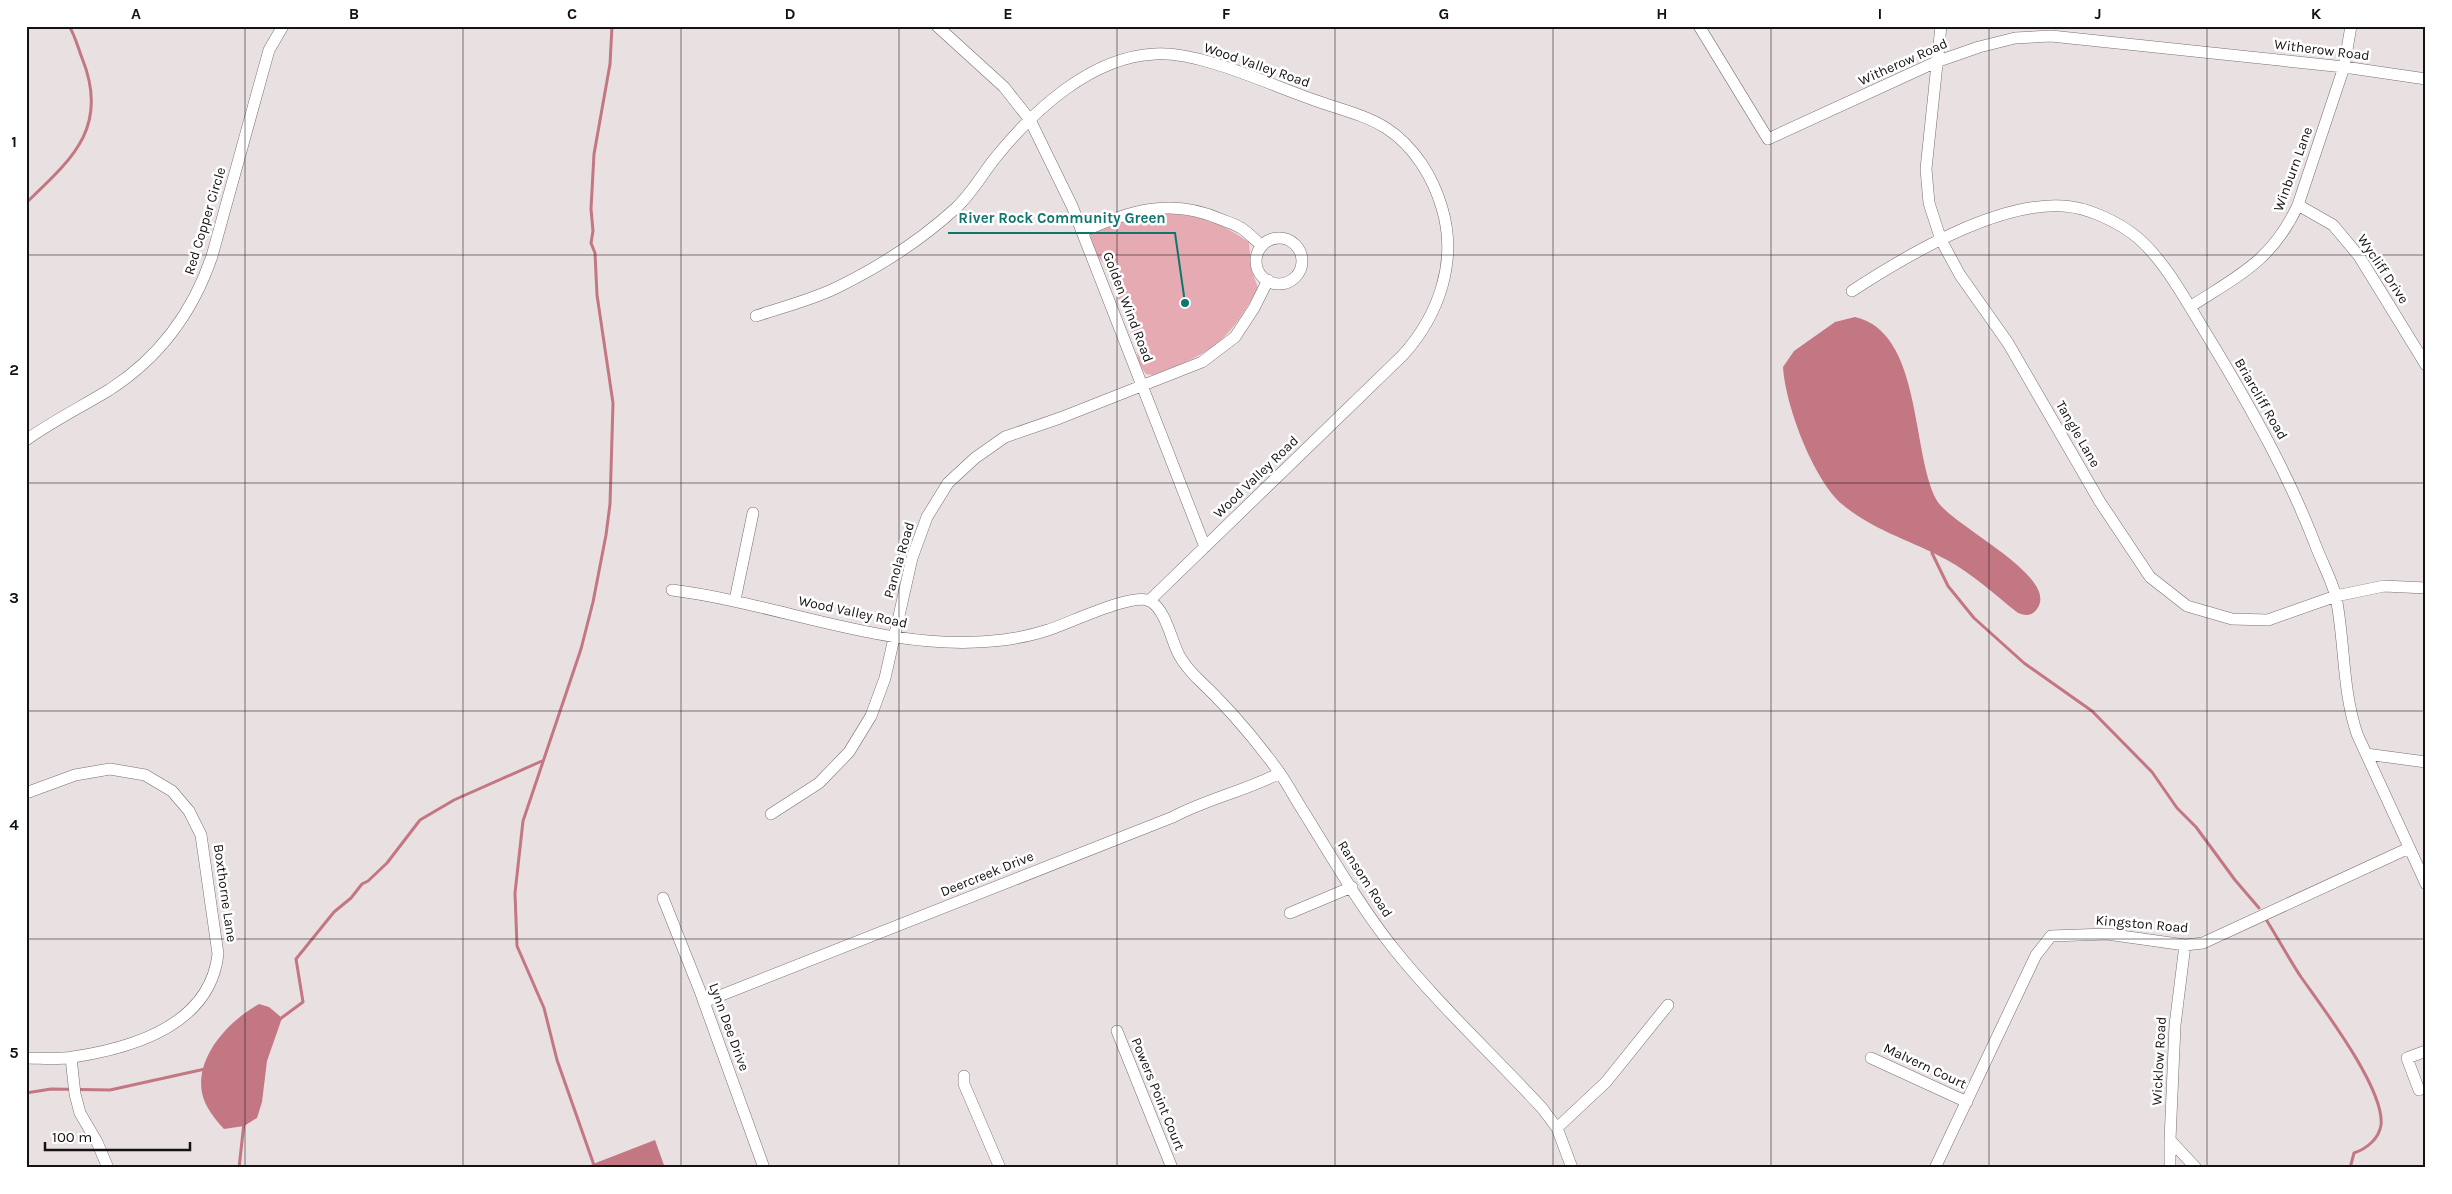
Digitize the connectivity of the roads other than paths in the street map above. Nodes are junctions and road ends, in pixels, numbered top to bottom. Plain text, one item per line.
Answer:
1 (937, 26) edge
2 (1699, 26) edge
3 (1941, 26) edge
4 (2351, 26) edge
5 (281, 27) edge
6 (1936, 62) junction
7 (2344, 67) junction
8 (2426, 79) edge
9 (1030, 120) junction
10 (2298, 205) junction
11 (1082, 232) junction
12 (1941, 240) junction
13 (1262, 246) junction
14 (1268, 280) junction
15 (1852, 291) dead end
16 (2190, 307) junction
17 (756, 316) dead end
18 (2426, 365) edge
19 (1143, 386) junction
20 (26, 440) edge
21 (753, 513) dead end
22 (1205, 547) junction
23 (2426, 588) edge
24 (672, 590) dead end
25 (2336, 596) junction
26 (735, 600) junction
27 (1146, 600) junction
28 (893, 638) junction
29 (2366, 754) junction
30 (2426, 762) edge
31 (1280, 773) junction
32 (26, 793) edge
33 (771, 814) dead end
34 (2409, 848) junction
35 (2426, 884) edge
36 (1352, 887) junction
37 (663, 898) dead end
38 (1290, 913) dead end
39 (2185, 945) junction
40 (704, 1002) junction
41 (1668, 1005) dead end
42 (1117, 1031) dead end
43 (2426, 1051) edge
44 (26, 1058) edge
45 (71, 1058) junction
46 (1871, 1058) dead end
47 (964, 1076) dead end
48 (2419, 1090) dead end
49 (1967, 1102) junction
50 (1557, 1128) junction
51 (2170, 1140) junction
52 (108, 1168) edge
53 (764, 1168) edge
54 (1000, 1168) edge
55 (1172, 1168) edge
56 (1572, 1168) edge
57 (1935, 1168) edge
58 (2170, 1168) edge
59 (2196, 1168) edge

1 - 9 street, Golden Wind Road
2 - 6 street, Witherow Road
3 - 6 street, Tangle Lane
4 - 7 street, Winburn Lane
5 - 20 street, Red Copper Circle
6 - 7 street, Witherow Road
6 - 12 street, Tangle Lane
7 - 8 street, Witherow Road
7 - 10 street, Winburn Lane
9 - 11 street, Golden Wind Road
9 - 17 street, Wood Valley Road
9 - 22 street, Wood Valley Road
10 - 16 street, Winburn Lane
10 - 18 street, Wycliff Drive
11 - 13 street
11 - 19 street, Golden Wind Road
12 - 15 street, Briarcliff Road
12 - 16 street, Briarcliff Road
12 - 25 street, Tangle Lane
13 - 14 street
13 - 14 street
14 - 19 street, Panola Road
16 - 25 street, Briarcliff Road
19 - 22 street, Golden Wind Road
19 - 28 street, Panola Road
21 - 26 street
22 - 27 street, Wood Valley Road
23 - 25 street, Tangle Lane
24 - 26 street, Wood Valley Road
25 - 29 street, Briarcliff Road
26 - 28 street, Wood Valley Road
27 - 28 street, Wood Valley Road
27 - 31 street, Ransom Road
28 - 33 street, Panola Road
29 - 30 street
29 - 34 street, Briarcliff Road
31 - 36 street, Ransom Road
31 - 40 street, Deercreek Drive
32 - 45 street, Boxthorne Lane
34 - 35 street, Briarcliff Road
34 - 39 street, Kingston Road
36 - 38 street
36 - 50 street, Ransom Road
37 - 40 street, Lynn Dee Drive
39 - 49 street, Kingston Road
39 - 51 street, Wicklow Road
40 - 53 street, Lynn Dee Drive
41 - 50 street
42 - 55 street, Powers Point Court
43 - 48 street
44 - 45 street, Boxthorne Lane
45 - 52 street
46 - 49 street, Malvern Court
47 - 54 street
49 - 57 street, Kingston Road
50 - 56 street, Ransom Road
51 - 58 street, Wicklow Road
51 - 59 street

